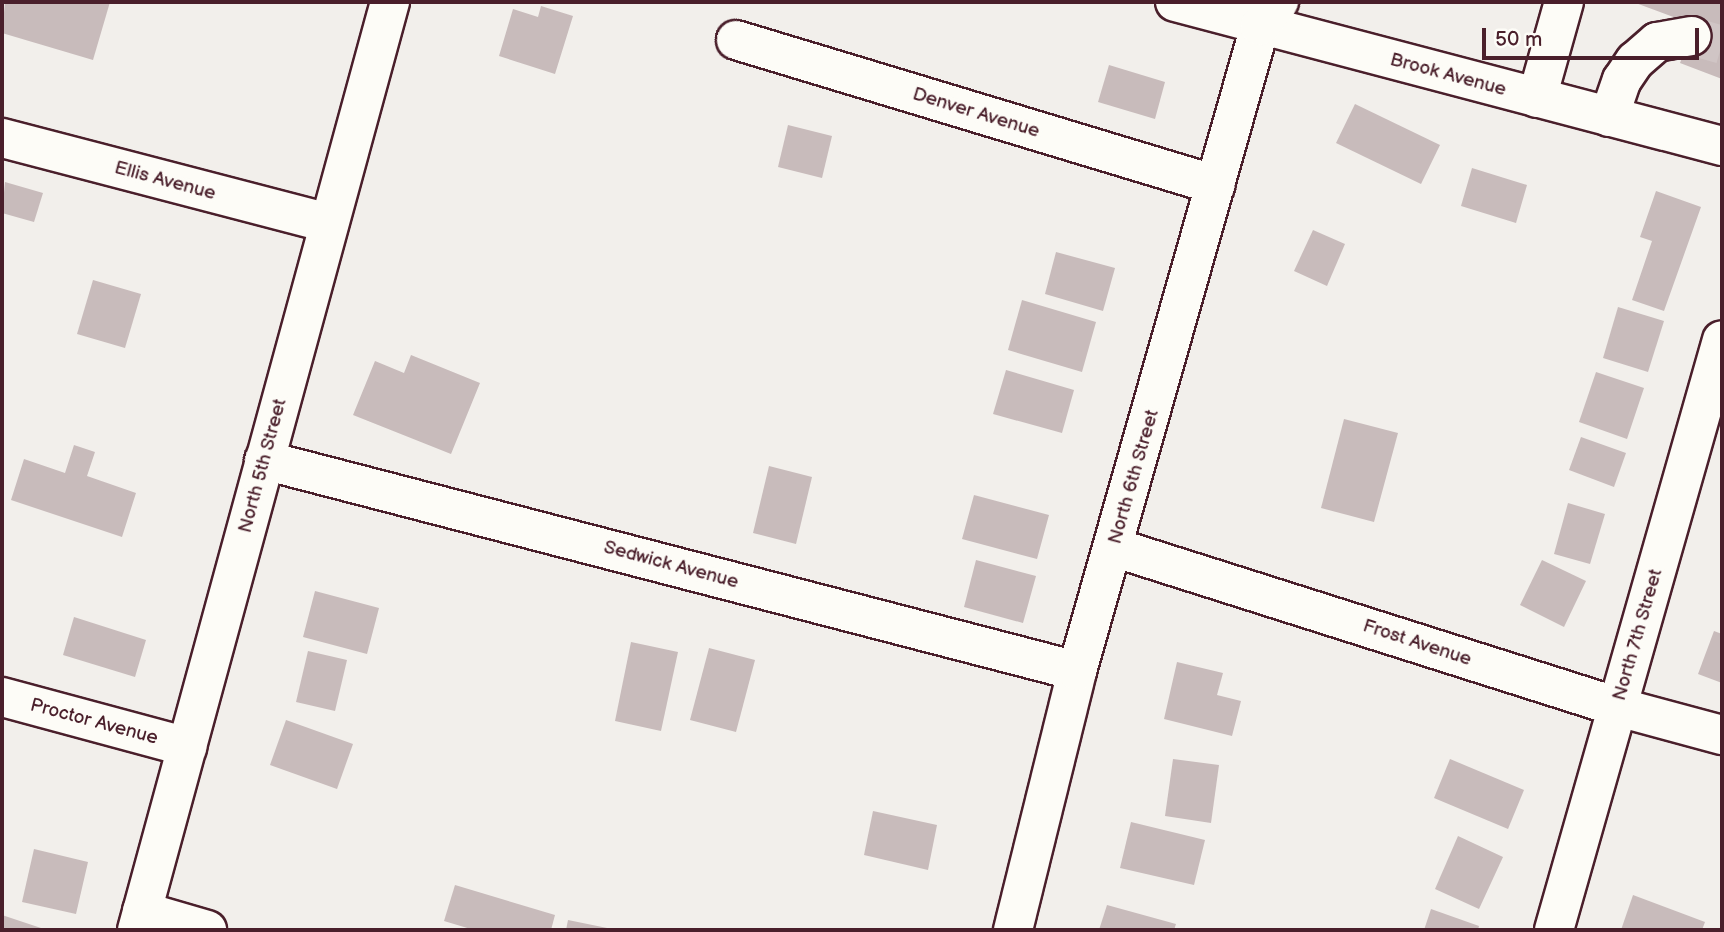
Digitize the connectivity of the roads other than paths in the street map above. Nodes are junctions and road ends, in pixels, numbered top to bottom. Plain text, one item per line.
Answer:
1 (390, 2) edge
2 (1175, 2) edge
3 (1564, 2) edge
4 (1270, 14) edge
5 (1691, 36) tunnel mouth
6 (736, 40) dead end
7 (1537, 97) junction
8 (1609, 117) junction
9 (2, 138) edge
10 (1722, 146) edge
11 (1216, 185) junction
12 (329, 223) junction
13 (1722, 340) edge
14 (264, 460) junction
15 (1113, 547) junction
16 (1077, 671) junction
17 (2, 697) edge
18 (1618, 707) junction
19 (1722, 735) edge
20 (187, 747) junction
21 (139, 921) edge
22 (207, 930) edge
23 (1013, 930) edge
24 (1554, 930) edge

1 - 12 street, North 5th Street
2 - 4 street, Brook Avenue
3 - 7 street
4 - 7 street, Brook Avenue
4 - 11 street, North 6th Street
5 - 8 street
6 - 11 street, Denver Avenue
7 - 8 street, Brook Avenue
8 - 10 street, Brook Avenue
9 - 12 street, Ellis Avenue
11 - 15 street, North 6th Street
12 - 14 street, North 5th Street
13 - 18 street, North 7th Street
14 - 16 street, Sedwick Avenue
14 - 20 street, North 5th Street
15 - 16 street, North 6th Street
15 - 18 street, Frost Avenue
16 - 23 street, North 6th Street
17 - 20 street, Proctor Avenue
18 - 19 street, Frost Avenue
18 - 24 street, North 7th Street
20 - 21 street, North 5th Street
21 - 22 street

